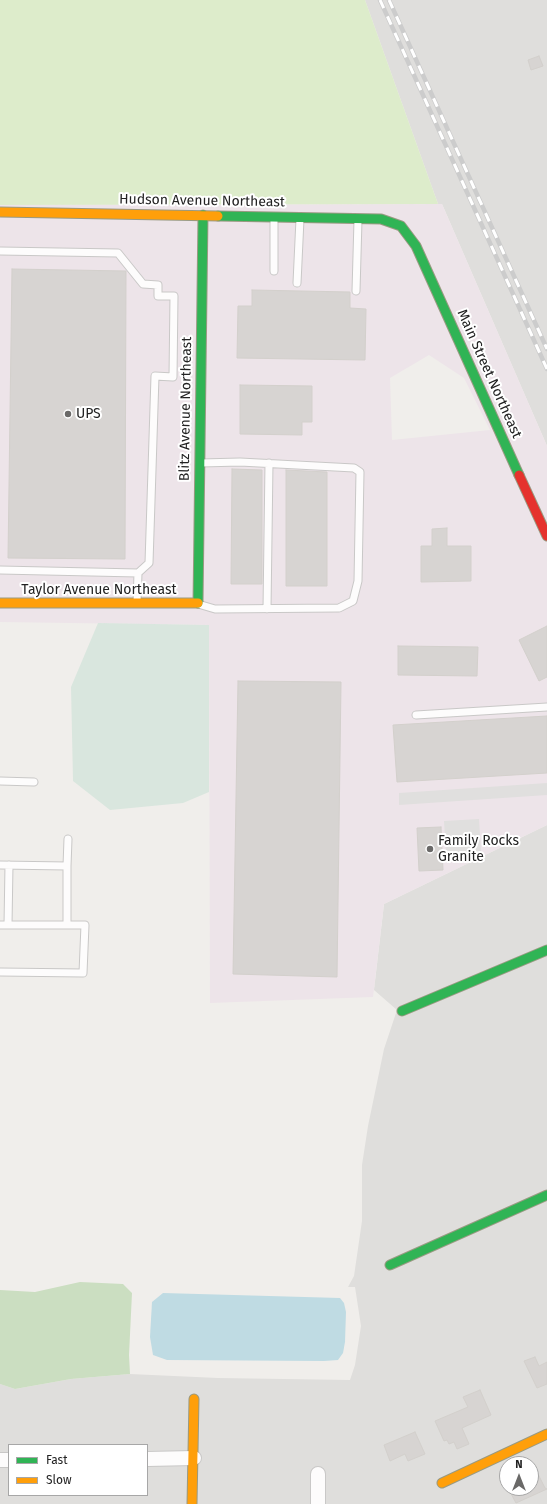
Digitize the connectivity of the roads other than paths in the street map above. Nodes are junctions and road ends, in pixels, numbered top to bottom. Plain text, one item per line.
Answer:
1 (0, 212) edge
2 (202, 215) junction
3 (274, 216) junction
4 (300, 217) junction
5 (358, 218) junction
6 (402, 226) joint
7 (0, 251) edge
8 (274, 271) dead end
9 (297, 283) dead end
10 (356, 291) dead end
11 (200, 463) junction
12 (269, 463) junction
13 (547, 536) edge
14 (0, 570) edge
15 (138, 573) junction
16 (0, 603) edge
17 (137, 604) junction
18 (198, 604) junction
19 (267, 609) junction
20 (547, 707) edge
21 (416, 715) dead end
22 (0, 782) edge
23 (34, 782) dead end
24 (68, 839) dead end
25 (0, 865) edge
26 (9, 865) junction
27 (67, 866) junction
28 (0, 925) edge
29 (8, 925) junction
30 (67, 925) junction
31 (547, 950) edge
32 (0, 972) edge
33 (402, 1011) dead end
34 (547, 1194) edge
35 (390, 1266) dead end
36 (194, 1399) dead end
37 (547, 1434) edge
38 (194, 1458) junction
39 (148, 1459) edge
40 (318, 1474) dead end
41 (442, 1482) dead end
42 (192, 1504) edge
43 (318, 1504) edge

1 - 2 street, Hudson Avenue Northeast
2 - 3 street, Hudson Avenue Northeast
2 - 11 street, Blitz Avenue Northeast
3 - 4 street, Hudson Avenue Northeast
3 - 8 lane
4 - 5 street, Hudson Avenue Northeast
4 - 9 lane
5 - 6 street, Hudson Avenue Northeast
5 - 10 lane
6 - 13 street, Main Street Northeast
7 - 15 lane
11 - 12 lane
11 - 18 street, Blitz Avenue Northeast
12 - 19 lane
12 - 19 lane
14 - 15 lane
15 - 17 lane
16 - 17 street, Taylor Avenue Northeast
17 - 18 street, Taylor Avenue Northeast
18 - 19 lane
20 - 21 lane
22 - 23 lane
24 - 27 lane
25 - 26 lane
26 - 27 lane
26 - 29 lane
27 - 30 lane
28 - 29 lane
29 - 30 lane
30 - 32 lane
31 - 33 street
34 - 35 street
36 - 38 street
37 - 41 street
38 - 39 street
38 - 42 street
40 - 43 street

